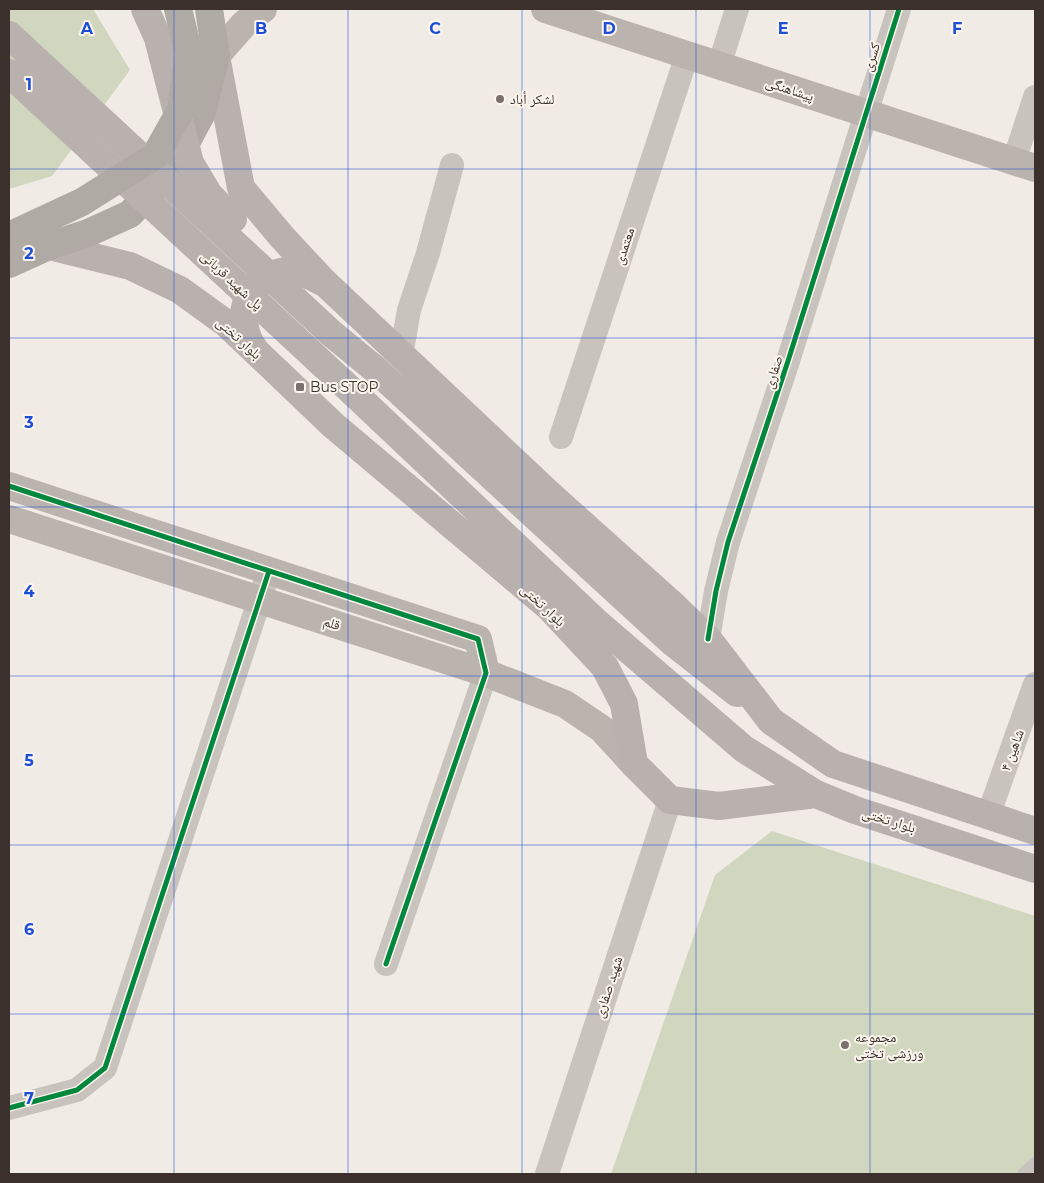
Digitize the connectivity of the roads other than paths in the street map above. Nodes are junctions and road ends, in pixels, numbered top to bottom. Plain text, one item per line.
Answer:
1 (145, 9) edge
2 (178, 9) edge
3 (209, 9) edge
4 (264, 9) edge
5 (545, 9) edge
6 (737, 9) edge
7 (898, 9) edge
8 (580, 14) edge
9 (9, 35) edge
10 (687, 55) junction
11 (216, 56) junction
12 (719, 66) junction
13 (9, 73) edge
14 (1035, 97) edge
15 (865, 113) junction
16 (452, 165) dead end
17 (1025, 165) edge
18 (9, 236) edge
19 (9, 242) edge
20 (49, 246) junction
21 (9, 264) edge
22 (324, 282) junction
23 (331, 333) junction
24 (259, 355) junction
25 (401, 356) junction
26 (561, 436) dead end
27 (9, 486) edge
28 (9, 519) edge
29 (269, 571) junction
30 (260, 600) junction
31 (708, 639) junction
32 (486, 673) junction
33 (1035, 684) edge
34 (771, 721) junction
35 (634, 764) junction
36 (816, 794) junction
37 (670, 800) junction
38 (988, 816) junction
39 (1035, 831) edge
40 (1035, 869) edge
41 (386, 964) dead end
42 (9, 1108) edge
43 (1035, 1163) edge
44 (547, 1174) edge
45 (1023, 1174) edge

1 - 23 main road, پل شهید قربانی, bridge
2 - 18 highway, bridge
3 - 11 highway
4 - 11 street
5 - 8 street, پیشاهنگی
6 - 12 street
7 - 15 street, کسری
8 - 10 street, پیشاهنگی
9 - 23 main road, پل شهید قربانی, bridge
10 - 12 street, پیشاهنگی
10 - 26 street, معتمدی
11 - 20 highway
11 - 22 main road
12 - 15 street, پیشاهنگی
13 - 36 main road, پل شهید قربانی, bridge
14 - 17 street
15 - 17 street, پیشاهنگی
15 - 31 street, صفاری
16 - 25 street
19 - 20 highway
20 - 21 highway
20 - 24 main road, بلوار تختی
22 - 24 main road
22 - 25 main road
23 - 34 main road, پل شهید قربانی, bridge
24 - 35 main road, بلوار تختی
25 - 31 main road
27 - 29 street
28 - 30 street, قلم
29 - 30 street
29 - 32 street
30 - 32 street, قلم
30 - 42 street
31 - 34 main road
32 - 35 street, قلم
32 - 41 street
33 - 38 street, شاهین ۴
34 - 38 main road
35 - 37 main road
36 - 37 main road, بلوار تختی
36 - 40 main road, بلوار تختی
37 - 44 street, شهید صفاری
38 - 39 main road
43 - 45 lane

